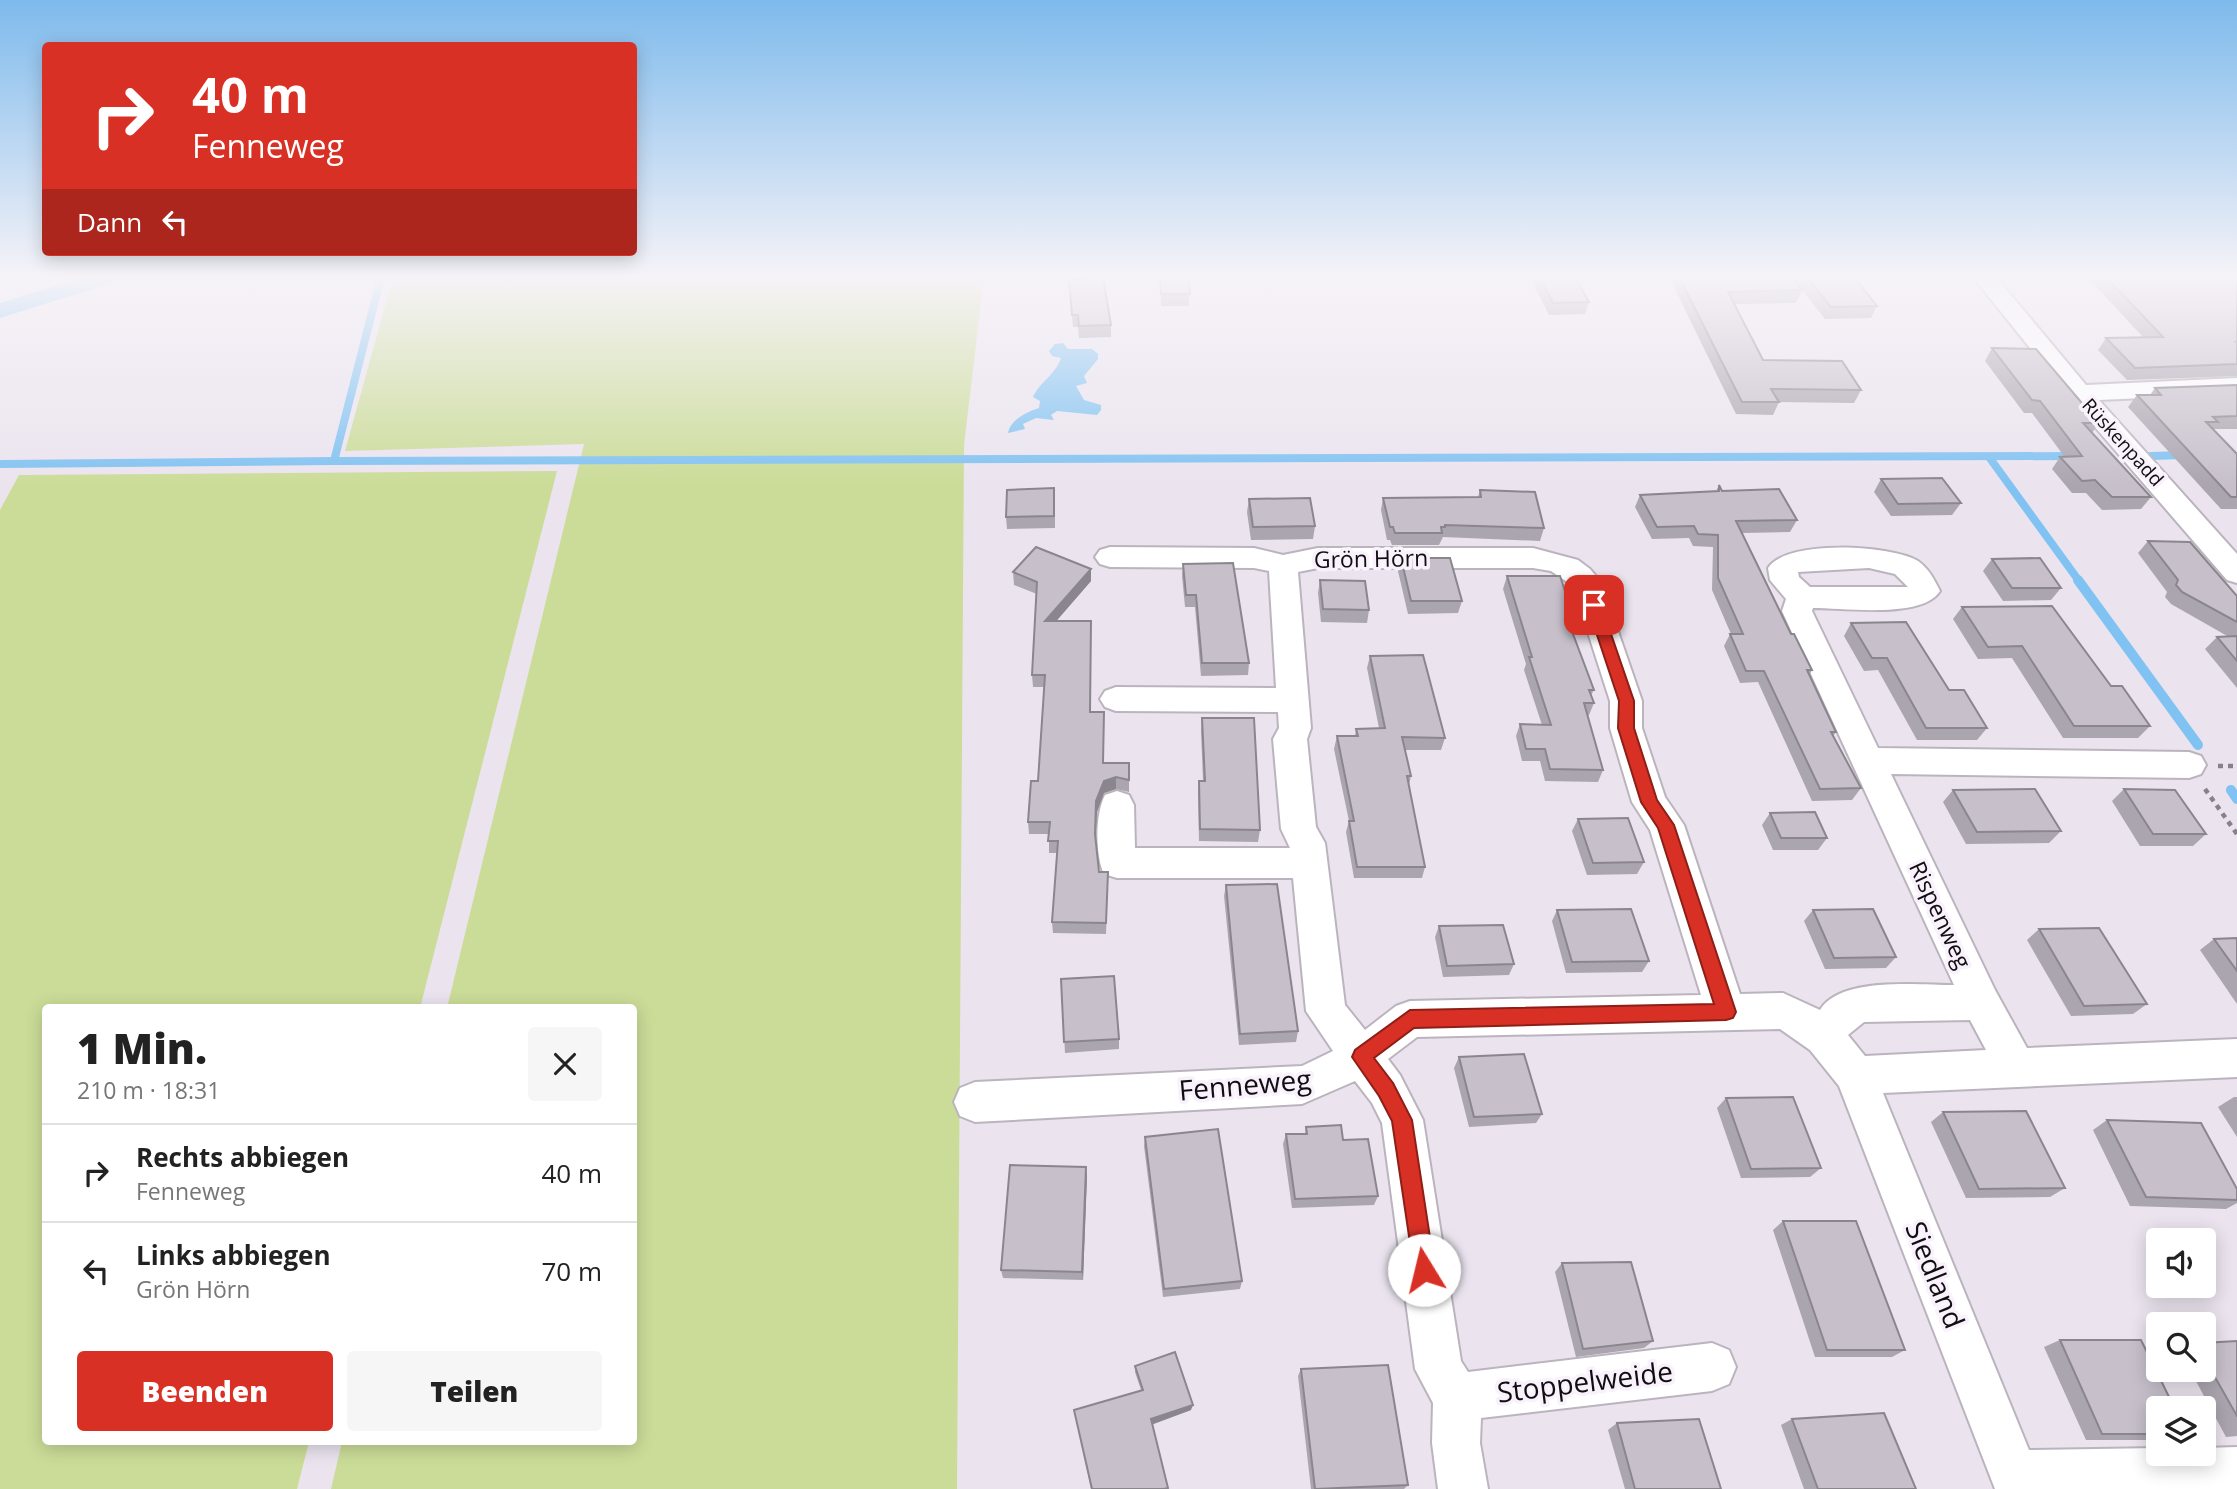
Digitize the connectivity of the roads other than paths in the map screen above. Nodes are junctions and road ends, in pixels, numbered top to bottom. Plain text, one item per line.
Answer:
1 (2042, 346) edge
2 (2237, 386) edge
3 (2080, 393) junction
4 (2237, 536) edge
5 (2207, 537) junction
6 (1110, 557) dead end
7 (1283, 565) junction
8 (2237, 573) edge
9 (1802, 597) dead end
10 (1116, 699) dead end
11 (1293, 700) junction
12 (1869, 761) junction
13 (2189, 765) road end
14 (1117, 805) dead end
15 (1309, 863) junction
16 (1981, 1002) junction
17 (1726, 1012) junction
18 (1826, 1036) junction
19 (1361, 1057) junction
20 (2237, 1058) edge
21 (2015, 1066) junction
22 (1855, 1075) junction
23 (975, 1102) dead end
24 (1712, 1367) dead end
25 (1457, 1397) junction
26 (2237, 1472) edge
27 (2017, 1482) edge
28 (1463, 1489) edge

1 - 3 street, Rüskenpadd
2 - 3 street
3 - 5 street, Rüskenpadd
4 - 5 street
5 - 8 street, Rüskenpadd
6 - 7 street, Grön Hörn
7 - 11 street, Grön Hörn
7 - 17 street, Grön Hörn
9 - 12 street, Rispenweg
10 - 11 street
11 - 15 street, Grön Hörn
12 - 13 street
12 - 16 street, Rispenweg
14 - 15 street
15 - 19 street, Grön Hörn
16 - 18 street
16 - 21 street, Rispenweg
17 - 18 street, Fenneweg
17 - 19 street, Fenneweg
18 - 22 street, Siedland
19 - 23 street, Fenneweg
19 - 25 street
20 - 21 street
21 - 22 street
22 - 27 street, Siedland
24 - 25 street, Stoppelweide
25 - 28 street
26 - 27 street, Siedland

